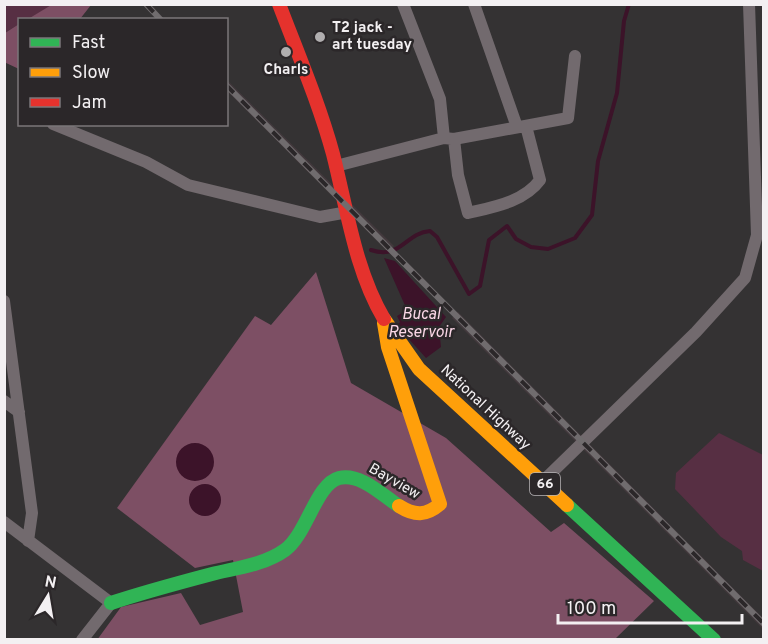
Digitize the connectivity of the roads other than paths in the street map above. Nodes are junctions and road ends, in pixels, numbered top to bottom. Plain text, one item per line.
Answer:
1 (279, 4) edge
2 (403, 4) edge
3 (474, 4) edge
4 (749, 4) edge
5 (575, 56) dead end
6 (758, 69) edge
7 (58, 126) edge
8 (521, 127) junction
9 (449, 139) junction
10 (336, 166) junction
11 (348, 212) junction
12 (4, 301) edge
13 (384, 321) junction
14 (4, 401) edge
15 (19, 412) junction
16 (543, 482) junction
17 (4, 522) edge
18 (28, 541) junction
19 (111, 603) junction
20 (82, 639) edge
21 (714, 639) edge

1 - 10 main road, National Highway / 66
2 - 9 street
3 - 8 street
4 - 6 street
5 - 8 street
6 - 16 street
7 - 11 street
8 - 9 street
8 - 9 street
9 - 10 street
10 - 11 main road, National Highway / 66
11 - 13 main road, National Highway / 66
12 - 15 street
13 - 16 main road, National Highway / 66
13 - 19 main road, Bayview
14 - 15 street
15 - 18 street
16 - 21 main road, National Highway / 66
17 - 18 street
18 - 19 street
19 - 20 street

